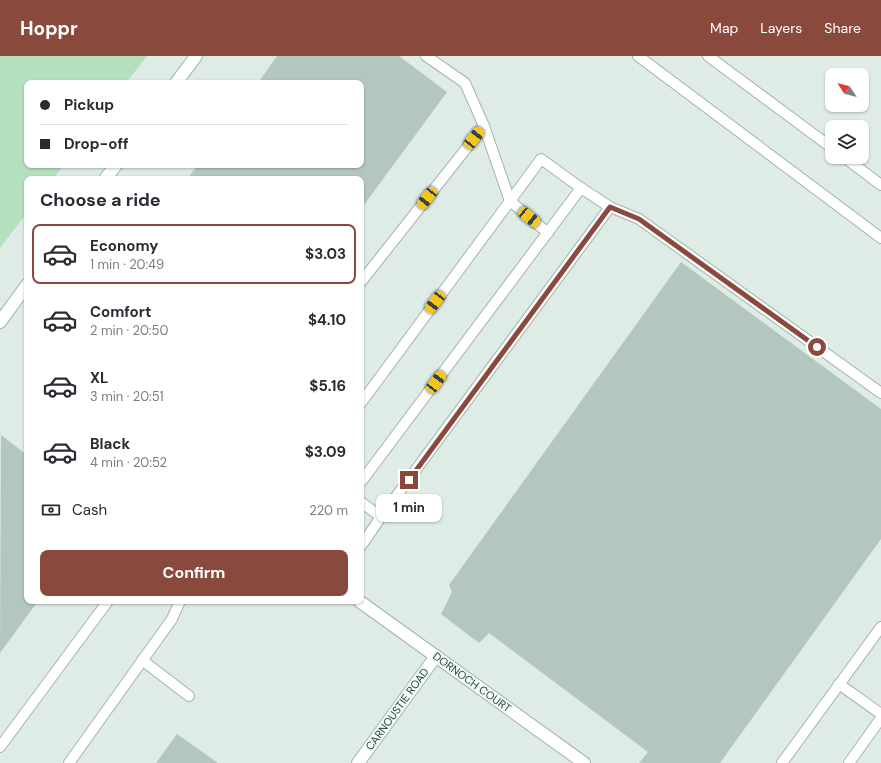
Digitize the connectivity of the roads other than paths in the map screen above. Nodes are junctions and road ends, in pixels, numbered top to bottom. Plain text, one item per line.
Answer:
1 (196, 56) edge
2 (426, 56) edge
3 (638, 56) edge
4 (708, 56) edge
5 (178, 80) edge
6 (484, 126) junction
7 (825, 143) edge
8 (853, 164) edge
9 (114, 168) edge
10 (107, 176) edge
11 (881, 185) edge
12 (581, 188) junction
13 (510, 201) junction
14 (610, 207) junction
15 (548, 232) junction
16 (881, 238) edge
17 (364, 278) edge
18 (24, 289) edge
19 (0, 322) edge
20 (881, 392) edge
21 (364, 399) edge
22 (364, 478) edge
23 (364, 504) edge
24 (381, 517) junction
25 (364, 542) edge
26 (106, 604) edge
27 (179, 604) edge
28 (363, 604) edge
29 (881, 627) edge
30 (436, 656) junction
31 (142, 660) junction
32 (839, 684) junction
33 (189, 696) dead end
34 (881, 714) edge
35 (881, 718) edge
36 (0, 747) edge
37 (69, 763) edge
38 (358, 763) edge
39 (584, 763) edge
40 (782, 763) edge
41 (849, 763) edge

1 - 5 street
2 - 6 lane
3 - 16 lane
4 - 7 lane
6 - 13 lane
6 - 17 lane
8 - 11 lane
9 - 10 street
12 - 13 lane
12 - 14 lane
12 - 15 lane
13 - 15 lane
13 - 21 lane
14 - 20 lane
14 - 24 lane
15 - 22 lane
18 - 19 street
23 - 24 lane
24 - 25 lane
26 - 36 lane
27 - 31 lane
28 - 30 street, DORNOCH COURT
29 - 32 lane
30 - 38 street, CARNOUSTIE ROAD
30 - 39 street, DORNOCH COURT
31 - 33 lane
31 - 37 lane
32 - 34 lane
32 - 40 lane
35 - 41 lane

